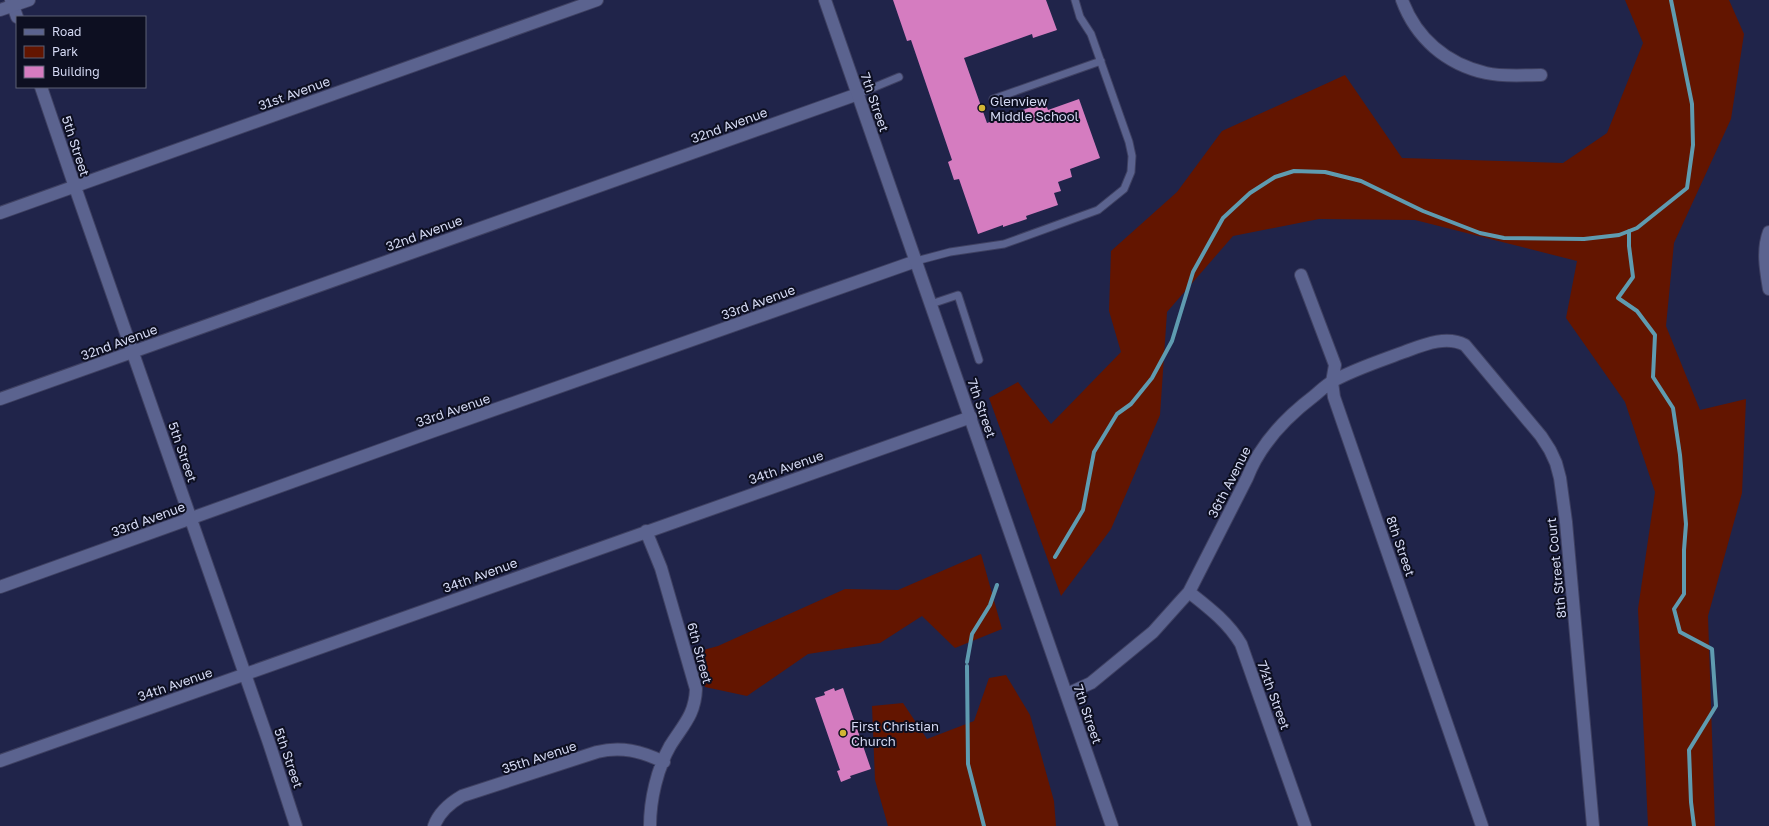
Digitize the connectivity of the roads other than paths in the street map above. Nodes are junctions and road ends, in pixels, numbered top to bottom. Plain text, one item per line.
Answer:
1 (29, 0) edge
2 (597, 0) edge
3 (825, 0) edge
4 (1075, 0) edge
5 (1402, 0) edge
6 (13, 8) edge
7 (0, 10) edge
8 (1101, 61) junction
9 (1541, 75) dead end
10 (899, 77) dead end
11 (41, 88) edge
12 (858, 94) junction
13 (993, 99) dead end
14 (75, 187) junction
15 (0, 213) edge
16 (1769, 232) edge
17 (916, 261) junction
18 (1301, 275) dead end
19 (1769, 289) edge
20 (931, 304) junction
21 (1459, 342) joint
22 (134, 352) junction
23 (979, 360) dead end
24 (1332, 382) junction
25 (0, 399) edge
26 (971, 416) junction
27 (191, 519) junction
28 (646, 531) junction
29 (0, 587) edge
30 (1189, 592) junction
31 (244, 674) junction
32 (1066, 694) junction
33 (0, 761) edge
34 (664, 762) junction
35 (434, 825) edge
36 (296, 826) edge
37 (650, 826) edge
38 (1112, 826) edge
39 (1305, 826) edge
40 (1482, 826) edge
41 (1593, 826) edge

1 - 6 street
2 - 14 street, 31st Avenue
3 - 12 street, 7th Street
4 - 8 lane
5 - 9 street
6 - 7 street
8 - 13 lane
8 - 17 lane
10 - 12 lane
11 - 14 street, 5th Street
12 - 17 street, 7th Street
12 - 22 street, 32nd Avenue
14 - 15 street, 31st Avenue
14 - 22 street, 5th Street
16 - 19 street
17 - 20 street, 7th Street
17 - 27 street, 33rd Avenue
18 - 24 street, 8th Street
20 - 23 lane
20 - 26 street, 7th Street
21 - 24 street, 36th Avenue
21 - 41 street, 8th Street Court
22 - 25 street, 32nd Avenue
22 - 27 street, 5th Street
24 - 30 street, 36th Avenue
24 - 40 street, 8th Street
26 - 28 street, 34th Avenue
26 - 32 street, 7th Street
27 - 29 street, 33rd Avenue
27 - 31 street, 5th Street
28 - 31 street, 34th Avenue
28 - 34 street, 6th Street
30 - 32 street, 36th Avenue
30 - 39 street, 7½th Street
31 - 33 street, 34th Avenue
31 - 36 street, 5th Street
32 - 38 street, 7th Street
34 - 35 street, 35th Avenue
34 - 37 street, 6th Street

